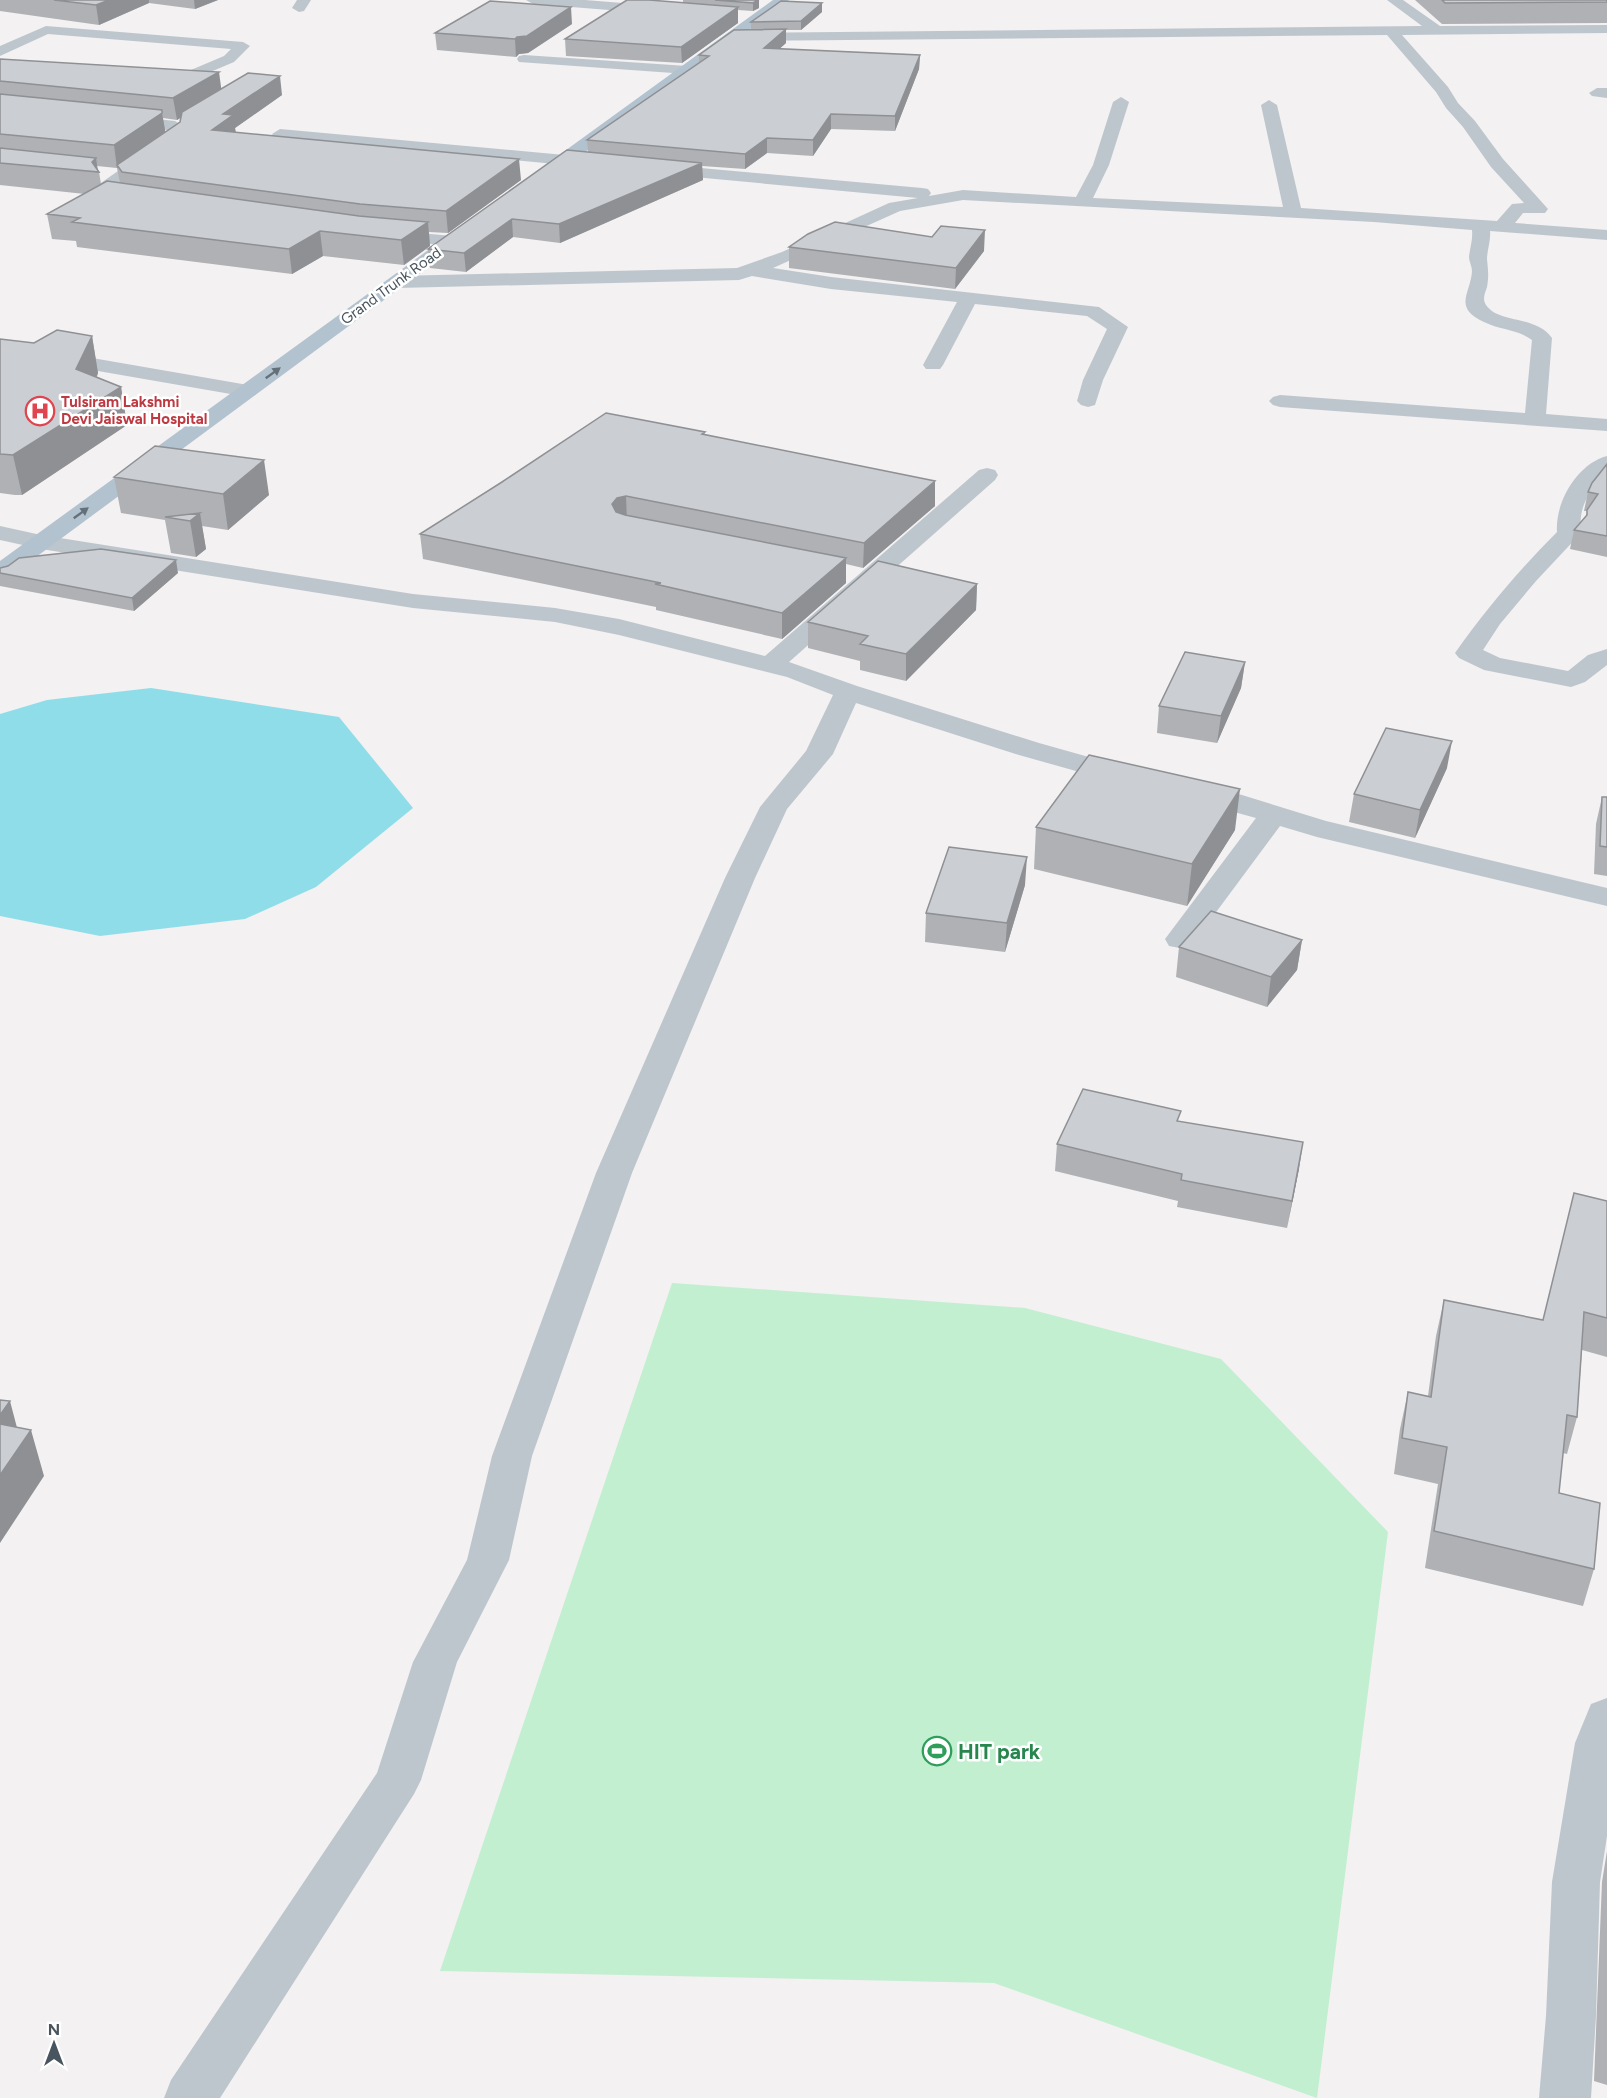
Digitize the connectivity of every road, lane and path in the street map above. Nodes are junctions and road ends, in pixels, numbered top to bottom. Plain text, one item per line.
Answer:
1 (533, 0) edge
2 (782, 0) edge
3 (1394, 0) edge
4 (674, 11) edge
5 (1607, 29) edge
6 (1436, 30) junction
7 (1391, 31) junction
8 (732, 37) junction
9 (524, 59) edge
10 (1, 61) edge
11 (687, 70) junction
12 (158, 79) edge
13 (177, 81) junction
14 (208, 85) edge
15 (1121, 102) dead end
16 (1269, 105) dead end
17 (99, 118) edge
18 (193, 121) edge
19 (176, 129) junction
20 (280, 134) edge
21 (563, 160) junction
22 (609, 164) edge
23 (643, 167) edge
24 (98, 174) edge
25 (119, 175) junction
26 (527, 187) edge
27 (963, 195) junction
28 (1082, 203) junction
29 (152, 205) edge
30 (1293, 214) junction
31 (481, 220) edge
32 (1480, 225) junction
33 (1502, 227) junction
34 (362, 233) edge
35 (1607, 235) edge
36 (453, 240) junction
37 (749, 270) junction
38 (397, 282) junction
39 (969, 297) junction
40 (0, 348) edge
41 (933, 365) dead end
42 (248, 391) junction
43 (1088, 401) dead end
44 (1280, 401) dead end
45 (1535, 420) junction
46 (1607, 425) edge
47 (1607, 463) edge
48 (987, 475) dead end
49 (0, 533) edge
50 (41, 542) junction
51 (0, 572) edge
52 (1607, 657) edge
53 (771, 664) junction
54 (848, 692) junction
55 (1274, 814) junction
56 (1607, 897) edge
57 (1180, 939) dead end
58 (1607, 1717) edge
59 (190, 2098) edge
60 (1565, 2098) edge

1 - 4 street
2 - 8 main road
3 - 6 street
5 - 6 street
6 - 7 street
7 - 8 street
7 - 33 street
8 - 11 main road
9 - 11 street
10 - 13 street
11 - 21 main road
12 - 13 street
13 - 14 street
15 - 28 street
16 - 30 street
17 - 19 street
18 - 19 street
19 - 25 street
20 - 21 street
21 - 22 street
21 - 26 main road
23 - 27 street
24 - 25 street
25 - 29 street
27 - 28 street
27 - 37 street
28 - 30 street
30 - 32 street
31 - 36 main road, Grand Trunk Road
32 - 33 street
32 - 45 street
33 - 35 street
34 - 36 street
36 - 38 main road, Grand Trunk Road
37 - 38 street
37 - 39 street
42 -> 38 main road, Grand Trunk Road
39 - 41 street
39 - 43 street
40 - 42 street
50 -> 42 main road, Grand Trunk Road
44 - 45 street
45 - 46 street
47 - 52 street
48 - 53 street
49 - 50 street
50 - 51 main road, Grand Trunk Road
50 - 53 street
53 - 54 street
54 - 55 street
54 - 59 street
55 - 56 street
55 - 57 street
58 - 60 street

